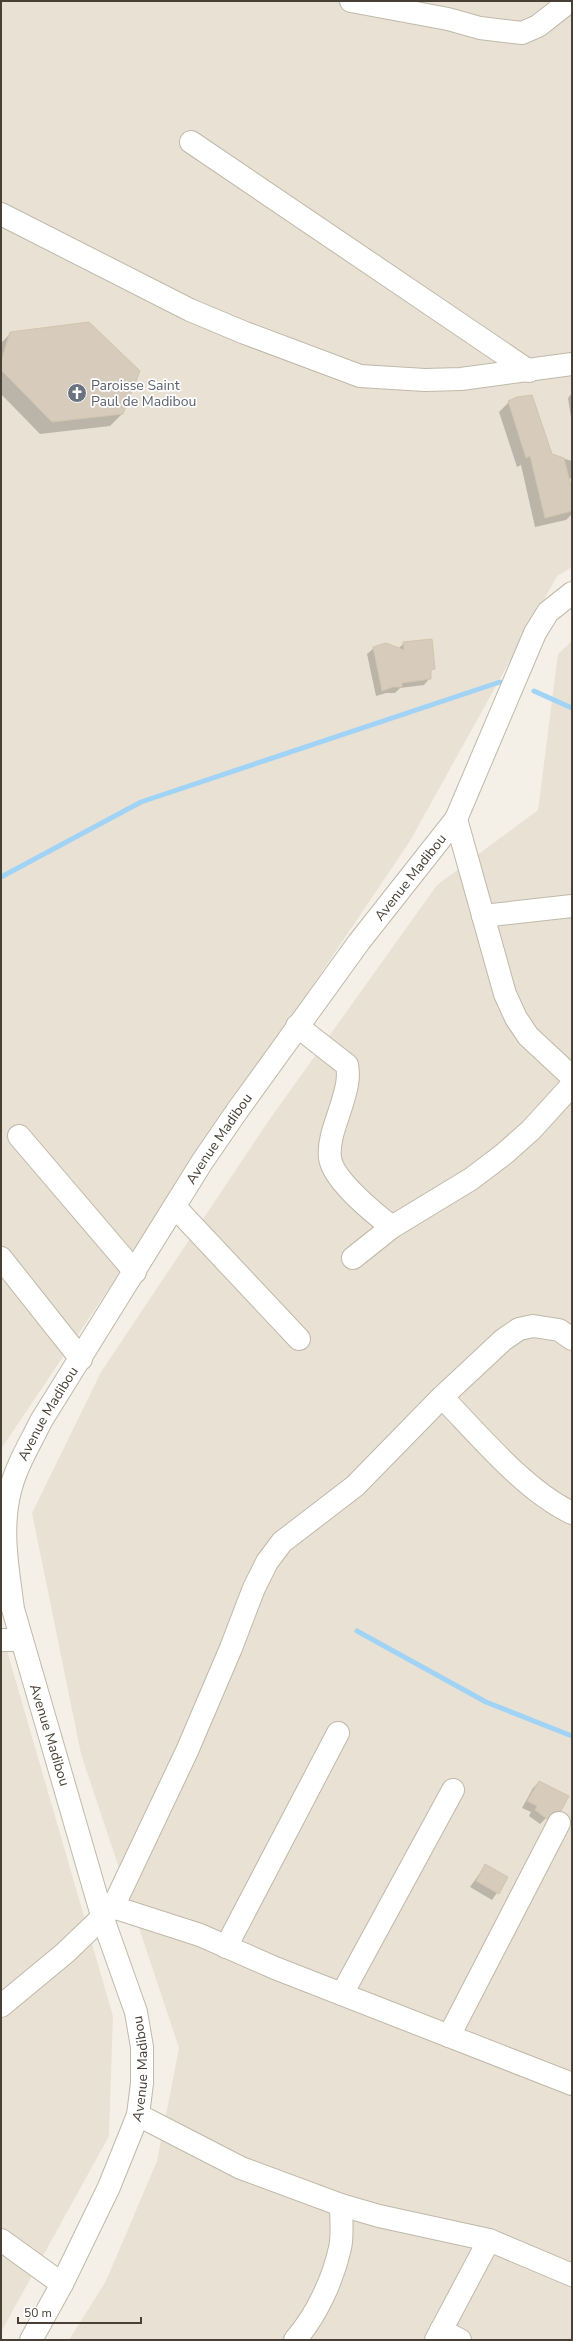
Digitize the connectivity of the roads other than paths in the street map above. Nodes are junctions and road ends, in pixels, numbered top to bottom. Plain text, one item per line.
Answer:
1 (351, 1) edge
2 (570, 1) edge
3 (191, 142) dead end
4 (1, 214) edge
5 (572, 364) edge
6 (529, 371) junction
7 (572, 593) edge
8 (456, 819) junction
9 (572, 906) edge
10 (483, 916) junction
11 (298, 1026) junction
12 (572, 1077) edge
13 (572, 1085) edge
14 (19, 1136) dead end
15 (175, 1207) junction
16 (392, 1227) junction
17 (1, 1258) edge
18 (353, 1258) dead end
19 (135, 1272) junction
20 (298, 1339) dead end
21 (572, 1339) edge
22 (81, 1359) junction
23 (442, 1397) junction
24 (572, 1513) edge
25 (11, 1640) edge
26 (338, 1733) dead end
27 (452, 1790) dead end
28 (558, 1823) dead end
29 (108, 1913) junction
30 (226, 1947) junction
31 (342, 1994) junction
32 (4, 1999) edge
33 (449, 2036) junction
34 (572, 2084) edge
35 (138, 2115) junction
36 (341, 2205) junction
37 (1, 2240) edge
38 (489, 2240) junction
39 (572, 2275) edge
40 (62, 2284) junction
41 (446, 2337) edge
42 (31, 2340) edge
43 (295, 2340) edge

1 - 2 street
3 - 6 street
4 - 6 street
5 - 6 street
7 - 8 street, Avenue Madibou
8 - 10 street
8 - 11 street, Avenue Madibou
9 - 10 street
10 - 12 street
11 - 15 street, Avenue Madibou
11 - 16 street
13 - 16 street
14 - 19 street
15 - 19 street, Avenue Madibou
15 - 20 street
16 - 18 street
17 - 22 street
19 - 22 street, Avenue Madibou
21 - 23 street
22 - 25 street, Avenue Madibou
23 - 24 street
23 - 29 street
25 - 29 street, Avenue Madibou
26 - 30 street
27 - 31 street
28 - 33 street
29 - 30 street
29 - 32 street
29 - 35 street, Avenue Madibou
30 - 31 street
31 - 33 street
33 - 34 street
35 - 36 street
35 - 40 street, Avenue Madibou
36 - 38 street
36 - 43 street
37 - 40 street
38 - 39 street
38 - 41 street
40 - 42 street, Avenue Madibou

